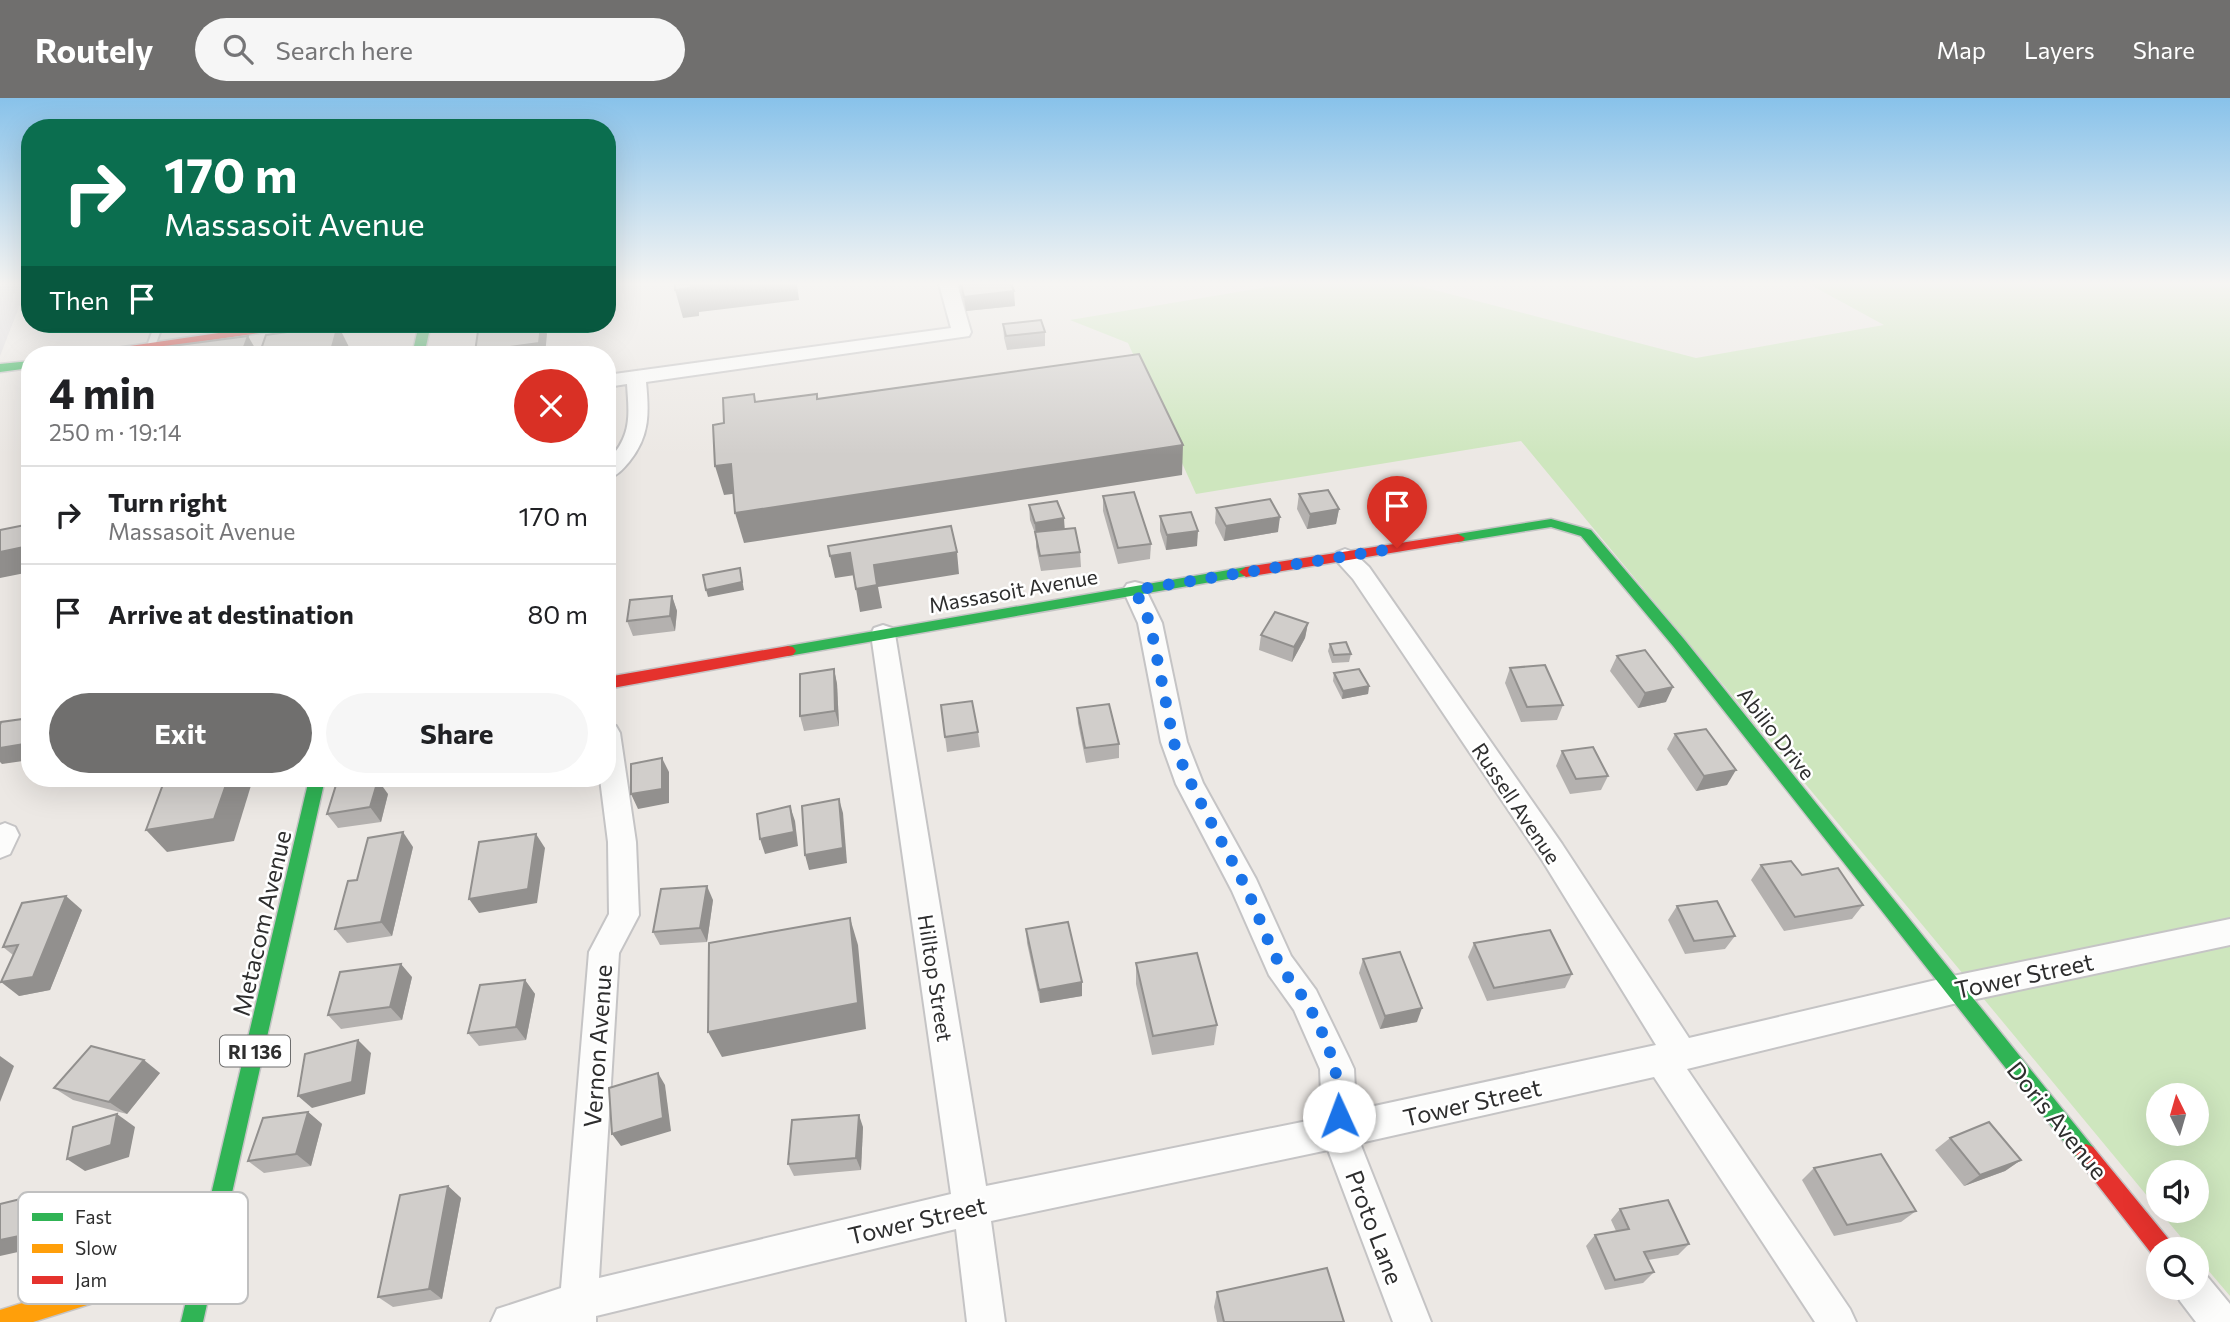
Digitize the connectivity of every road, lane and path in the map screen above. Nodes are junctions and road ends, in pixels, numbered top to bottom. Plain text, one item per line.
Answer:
1 (153, 341) edge
2 (184, 341) edge
3 (896, 341) edge
4 (151, 346) joint
5 (21, 365) edge
6 (0, 368) edge
7 (636, 377) junction
8 (616, 380) edge
9 (616, 464) edge
10 (1551, 523) joint
11 (1345, 557) junction
12 (1135, 590) junction
13 (883, 634) junction
14 (616, 680) edge
15 (315, 787) edge
16 (614, 787) edge
17 (2230, 932) edge
18 (1953, 990) junction
19 (1671, 1057) junction
20 (1338, 1131) junction
21 (223, 1192) edge
22 (971, 1207) junction
23 (2152, 1237) edge
24 (2203, 1300) edge
25 (54, 1304) edge
26 (196, 1304) edge
27 (577, 1312) edge
28 (0, 1321) edge
29 (192, 1322) edge
30 (510, 1322) edge
31 (986, 1322) edge
32 (1412, 1322) edge
33 (1837, 1322) edge
34 (2220, 1322) edge

1 - 4 lane
2 - 4 street
3 - 7 street
5 - 6 street
7 - 8 street
7 - 9 street
10 - 11 street, Massasoit Avenue
10 - 18 street, Abilio Drive
11 - 12 street, Massasoit Avenue
11 - 19 street, Russell Avenue
12 - 13 street, Massasoit Avenue
12 - 20 street
13 - 14 street, Massasoit Avenue
13 - 22 street, Hilltop Street
15 - 21 street, Metacom Avenue / RI 136
16 - 27 street, Vernon Avenue
17 - 18 street, Tower Street
18 - 19 street, Tower Street
18 - 23 street, Doris Avenue
19 - 20 street, Tower Street
19 - 33 street, Russell Avenue
20 - 22 street, Tower Street
20 - 32 street, Proto Lane
22 - 27 street, Tower Street
22 - 31 street, Hilltop Street
24 - 34 street
25 - 28 street
26 - 29 street, Metacom Avenue / RI 136
27 - 30 street, Tower Street

